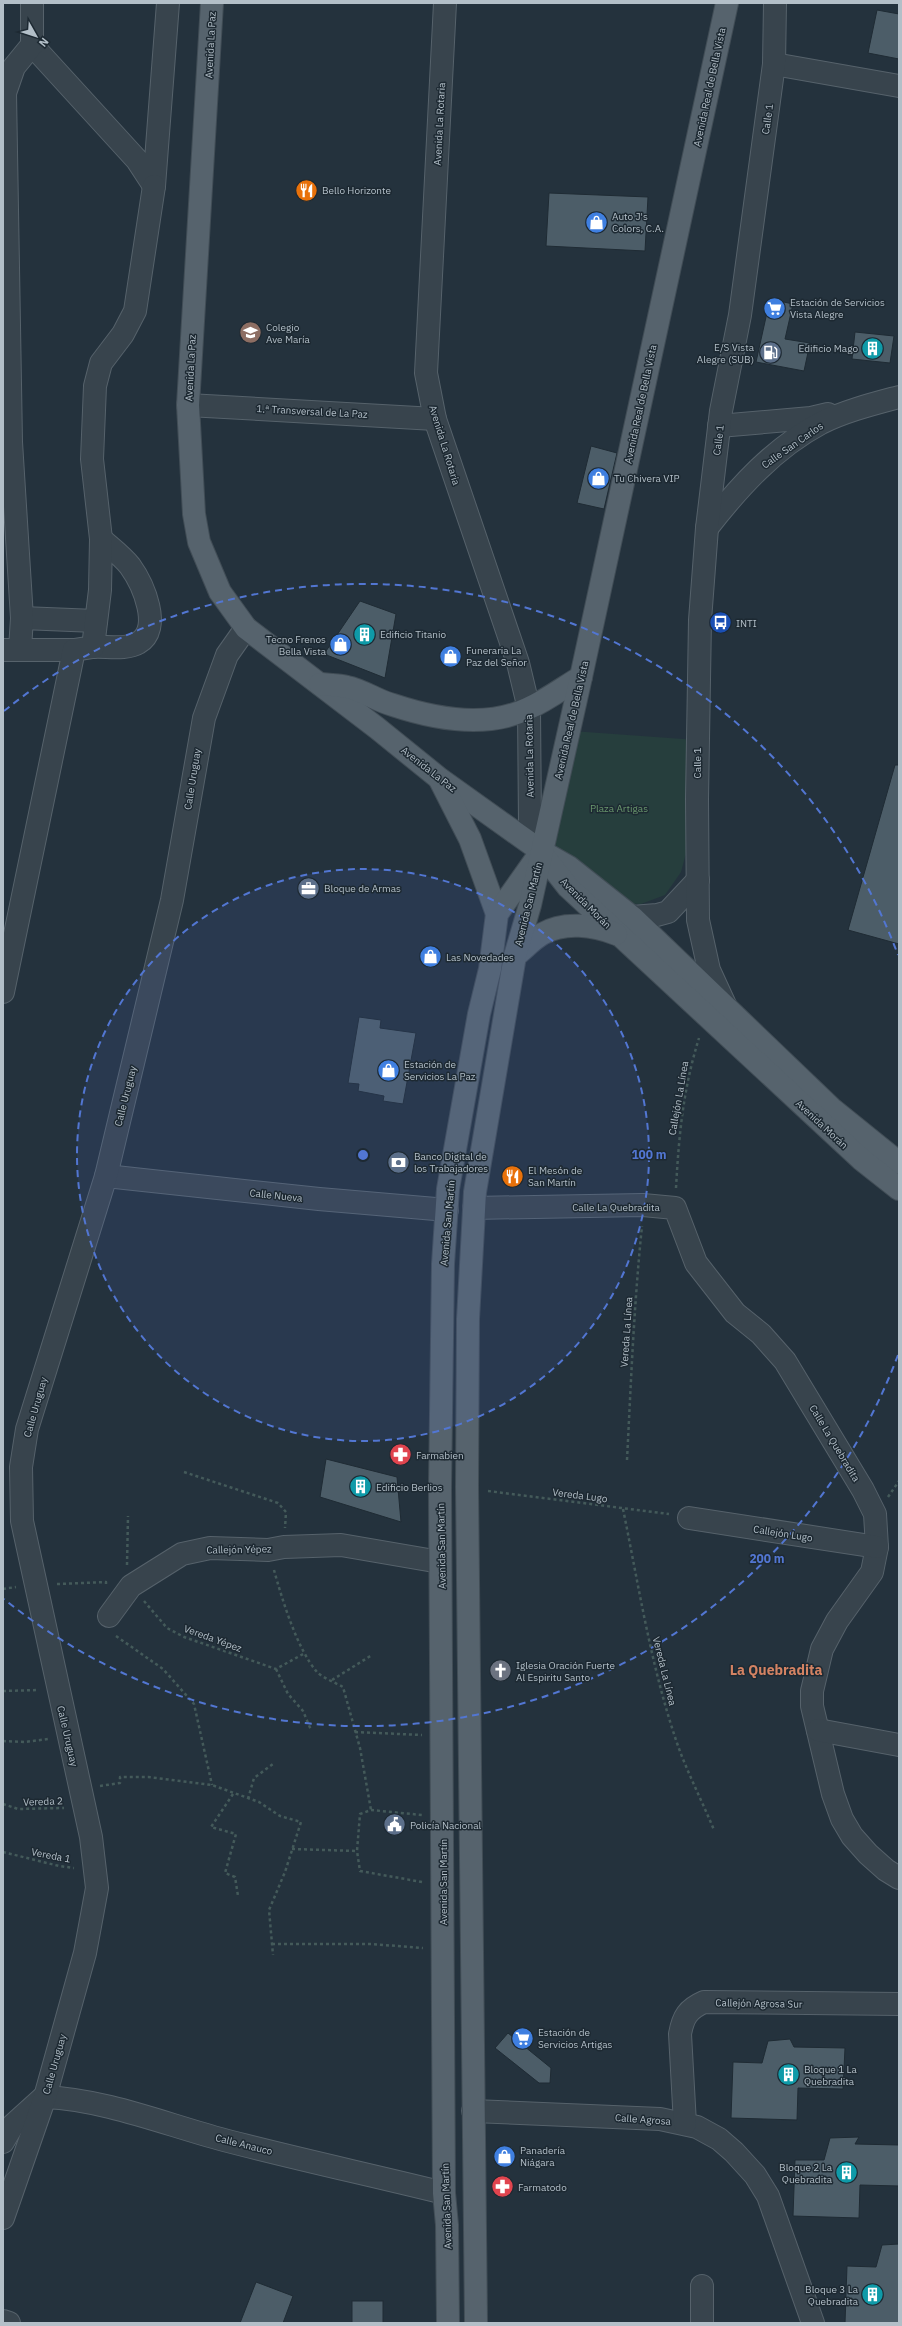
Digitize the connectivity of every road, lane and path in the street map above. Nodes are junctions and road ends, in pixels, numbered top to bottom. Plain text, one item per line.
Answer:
1 (32, 3) edge
2 (168, 3) edge
3 (212, 3) edge
4 (445, 3) edge
5 (727, 3) edge
6 (775, 3) edge
7 (32, 45) junction
8 (774, 64) junction
9 (899, 86) edge
10 (154, 186) junction
11 (899, 396) edge
12 (188, 405) junction
13 (435, 419) junction
14 (719, 426) junction
15 (707, 528) junction
16 (101, 538) junction
17 (22, 618) junction
18 (96, 621) junction
19 (246, 628) junction
20 (83, 648) junction
21 (11, 650) edge
22 (581, 677) junction
23 (320, 684) junction
24 (529, 709) junction
25 (440, 779) junction
26 (541, 851) junction
27 (698, 880) junction
28 (497, 914) junction
29 (632, 917) junction
30 (618, 934) junction
31 (515, 956) junction
32 (3, 992) edge
33 (726, 1007) junction
34 (706, 1016) junction
35 (899, 1163) edge
36 (106, 1176) junction
37 (899, 1188) edge
38 (644, 1205) junction
39 (474, 1208) junction
40 (675, 1208) junction
41 (447, 1210) junction
42 (627, 1460) dead end
43 (184, 1472) dead end
44 (467, 1491) junction
45 (623, 1509) junction
46 (128, 1516) dead end
47 (689, 1518) joint
48 (877, 1547) junction
49 (276, 1548) junction
50 (440, 1562) junction
51 (34, 1585) junction
52 (131, 1586) junction
53 (109, 1616) junction
54 (305, 1652) junction
55 (372, 1655) dead end
56 (276, 1669) junction
57 (331, 1680) junction
58 (58, 1689) junction
59 (3, 1691) edge
60 (311, 1730) dead end
61 (818, 1730) junction
62 (355, 1732) junction
63 (68, 1736) junction
64 (442, 1736) junction
65 (3, 1741) edge
66 (899, 1746) edge
67 (273, 1764) dead end
68 (212, 1785) junction
69 (233, 1794) junction
70 (82, 1798) junction
71 (248, 1799) junction
72 (3, 1804) edge
73 (371, 1810) junction
74 (443, 1817) junction
75 (714, 1830) dead end
76 (292, 1849) junction
77 (357, 1851) junction
78 (3, 1852) edge
79 (97, 1870) junction
80 (899, 1878) edge
81 (443, 1886) junction
82 (238, 1896) dead end
83 (272, 1944) junction
84 (443, 1949) junction
85 (273, 1955) dead end
86 (899, 2004) edge
87 (45, 2097) junction
88 (473, 2111) junction
89 (685, 2124) junction
90 (3, 2142) edge
91 (444, 2193) junction
92 (3, 2218) edge
93 (702, 2286) dead end
94 (3, 2321) edge
95 (9, 2323) edge
96 (448, 2323) edge
97 (476, 2323) edge
98 (702, 2323) edge
99 (813, 2323) edge

1 - 7 street
2 - 10 street
3 - 12 main road, Avenida La Paz
4 - 13 street, Avenida La Rotaria
5 - 22 main road, Avenida Real de Bella Vista
6 - 8 street, Calle 1
7 - 10 street
7 - 17 street
8 - 9 street
8 - 14 street, Calle 1
10 - 16 street
11 - 14 street, Calle San Carlos
11 - 15 street, Calle San Carlos
12 - 13 street, 1.ª Transversal de La Paz
12 - 19 main road, Avenida La Paz
13 - 24 street, Avenida La Rotaria
14 - 15 street, Calle 1
15 - 27 street, Calle 1
16 - 18 street
16 - 20 street
17 - 18 street
17 - 21 street
18 - 20 street
19 - 23 main road, Avenida La Paz
19 - 36 street, Calle Uruguay
20 - 21 street
20 - 32 street
22 - 24 main road
22 - 26 main road, Avenida Real de Bella Vista
23 - 24 main road
23 - 25 main road, Avenida La Paz
24 - 26 street, Avenida La Rotaria
25 - 26 main road, Avenida La Paz
25 - 28 main road
26 - 28 main road, Avenida San Martín
26 - 29 main road, Avenida Morán
26 - 30 main road, Avenida Morán
26 - 31 main road, Avenida San Martín
27 - 29 street
27 - 33 street, Calle 1
28 - 41 main road, Avenida San Martín
29 - 33 main road, Avenida Morán
30 - 31 main road
30 - 34 main road, Avenida Morán
31 - 39 main road, Avenida San Martín
33 - 35 main road, Avenida Morán
34 - 37 main road, Avenida Morán
34 - 40 path, Callejón La Línea
36 - 41 street, Calle Nueva
36 - 51 street, Calle Uruguay
38 - 39 street, Calle La Quebradita
38 - 40 street, Calle La Quebradita
38 - 42 path, Vereda La Línea
39 - 44 main road, Avenida San Martín
40 - 48 street, Calle La Quebradita
41 - 50 main road, Avenida San Martín
43 - 49 path
44 - 45 path, Vereda Lugo
44 - 88 main road, Avenida San Martín
45 - 47 path, Vereda Lugo
45 - 75 path, Vereda La Línea
46 - 52 path
47 - 48 street, Callejón Lugo
48 - 61 street, Calle La Quebradita
49 - 50 street, Callejón Yépez
49 - 52 street, Callejón Yépez
49 - 54 path
50 - 64 main road, Avenida San Martín
51 - 53 path
51 - 58 street, Calle Uruguay
52 - 53 street, Callejón Yépez
52 - 56 path, Vereda Yépez
53 - 68 path
54 - 56 path
54 - 57 path
55 - 57 path
56 - 60 path
57 - 62 path
58 - 59 path
58 - 63 street, Calle Uruguay
61 - 66 street
61 - 80 street, Calle La Quebradita
62 - 64 path
62 - 73 path
63 - 65 path
63 - 70 street, Calle Uruguay
64 - 74 main road, Avenida San Martín
67 - 71 path
68 - 69 path
68 - 70 path, Vereda 2
69 - 71 path
69 - 82 path
70 - 72 path, Vereda 2
70 - 79 street, Calle Uruguay
71 - 76 path
73 - 74 path
73 - 77 path
74 - 81 main road, Avenida San Martín
76 - 77 path
76 - 83 path
77 - 81 path
78 - 79 path, Vereda 1
79 - 87 street, Calle Uruguay
81 - 84 main road, Avenida San Martín
83 - 84 path
83 - 85 path
84 - 91 main road, Avenida San Martín
86 - 89 street, Callejón Agrosa Sur
87 - 90 street
87 - 91 street, Calle Anauco
87 - 92 street, Calle Uruguay
88 - 89 street, Calle Agrosa
88 - 97 main road, Avenida San Martín
89 - 99 street, Calle Agrosa
91 - 96 main road, Avenida San Martín
93 - 98 street
94 - 95 street

